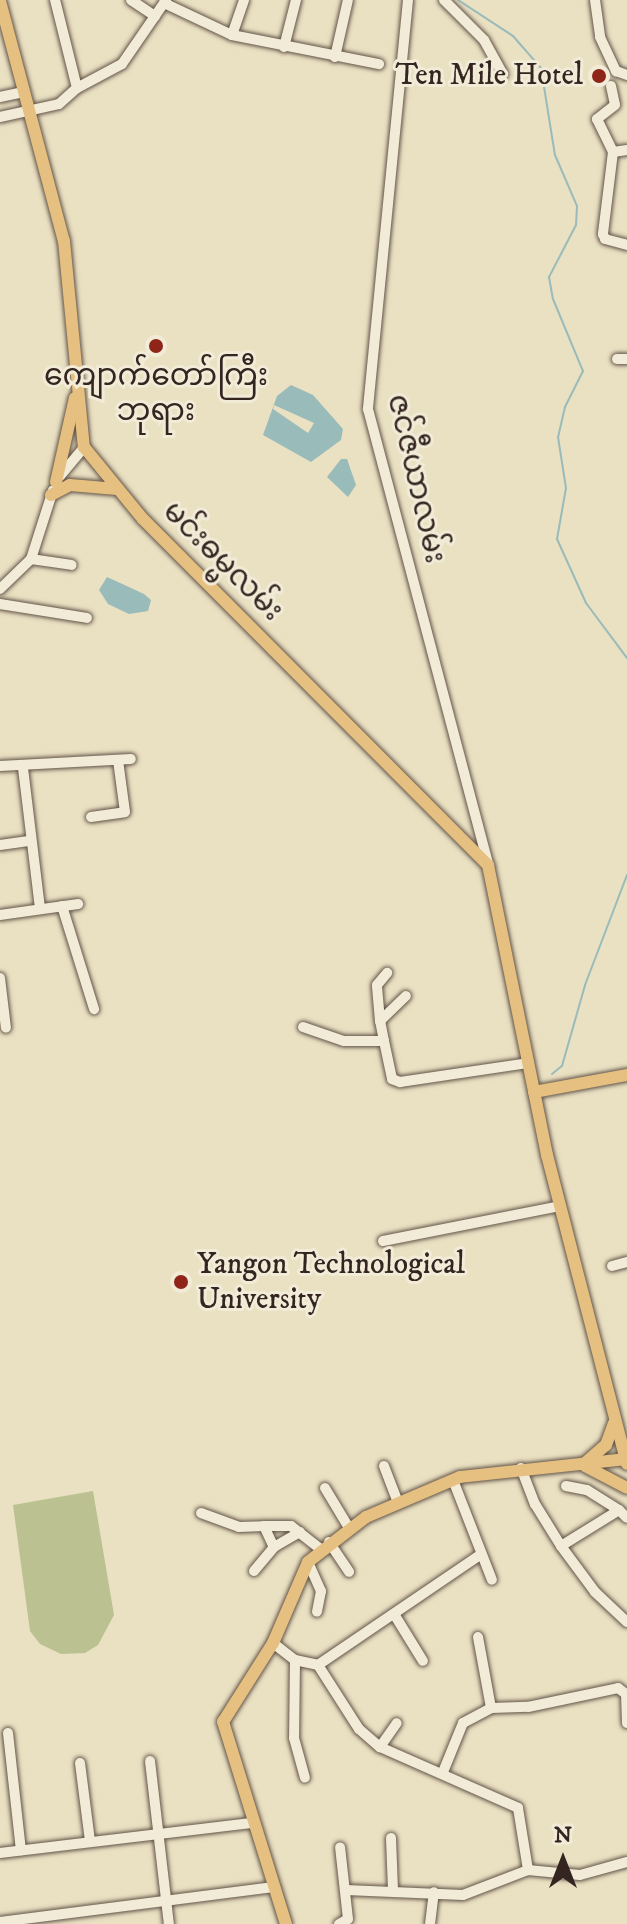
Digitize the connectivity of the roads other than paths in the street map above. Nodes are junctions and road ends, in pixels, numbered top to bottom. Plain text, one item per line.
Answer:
1 (55, 0) edge
2 (131, 0) edge
3 (244, 0) edge
4 (296, 0) edge
5 (348, 0) edge
6 (408, 0) edge
7 (444, 0) edge
8 (595, 0) edge
9 (0, 1) edge
10 (165, 2) edge
11 (155, 16) junction
12 (232, 35) junction
13 (284, 47) junction
14 (335, 57) junction
15 (379, 64) dead end
16 (503, 74) dead end
17 (627, 75) edge
18 (611, 86) dead end
19 (77, 88) junction
20 (23, 92) junction
21 (0, 97) edge
22 (28, 112) junction
23 (0, 117) edge
24 (627, 150) edge
25 (613, 152) junction
26 (627, 245) edge
27 (77, 391) junction
28 (84, 447) junction
29 (53, 489) junction
30 (117, 489) junction
31 (31, 559) junction
32 (72, 565) dead end
33 (0, 589) edge
34 (0, 604) edge
35 (87, 618) dead end
36 (131, 759) dead end
37 (118, 760) junction
38 (0, 766) edge
39 (23, 768) junction
40 (91, 817) dead end
41 (29, 841) junction
42 (0, 845) edge
43 (488, 865) junction
44 (78, 904) dead end
45 (62, 906) junction
46 (40, 909) junction
47 (0, 915) edge
48 (387, 973) dead end
49 (0, 978) edge
50 (406, 996) dead end
51 (94, 1009) dead end
52 (380, 1021) junction
53 (303, 1027) dead end
54 (6, 1028) dead end
55 (384, 1041) junction
56 (528, 1063) junction
57 (627, 1075) edge
58 (534, 1092) junction
59 (560, 1206) junction
60 (383, 1241) dead end
61 (627, 1262) edge
62 (612, 1266) dead end
63 (627, 1418) edge
64 (613, 1421) junction
65 (626, 1462) edge
66 (582, 1465) junction
67 (384, 1466) dead end
68 (521, 1468) junction
69 (453, 1480) junction
70 (566, 1486) dead end
71 (325, 1488) dead end
72 (627, 1488) edge
73 (398, 1503) junction
74 (201, 1513) dead end
75 (623, 1514) edge
76 (264, 1526) junction
77 (349, 1528) junction
78 (300, 1532) junction
79 (325, 1546) junction
80 (561, 1546) junction
81 (274, 1547) junction
82 (480, 1555) junction
83 (308, 1562) junction
84 (254, 1571) dead end
85 (349, 1572) dead end
86 (492, 1580) dead end
87 (317, 1612) dead end
88 (394, 1614) junction
89 (627, 1622) edge
90 (478, 1637) dead end
91 (273, 1643) junction
92 (295, 1660) junction
93 (423, 1661) dead end
94 (318, 1665) junction
95 (491, 1708) junction
96 (397, 1723) dead end
97 (627, 1723) edge
98 (8, 1733) dead end
99 (380, 1747) junction
100 (150, 1761) dead end
101 (80, 1763) dead end
102 (443, 1772) junction
103 (305, 1778) dead end
104 (251, 1823) junction
105 (158, 1833) junction
106 (391, 1838) dead end
107 (90, 1841) junction
108 (340, 1847) dead end
109 (21, 1850) junction
110 (0, 1853) edge
111 (627, 1862) edge
112 (528, 1870) junction
113 (272, 1887) junction
114 (393, 1889) junction
115 (346, 1890) junction
116 (434, 1892) junction
117 (166, 1901) junction
118 (0, 1922) edge
119 (344, 1922) edge
120 (169, 1924) edge
121 (286, 1924) edge
122 (430, 1924) edge

1 - 19 street
2 - 11 street
3 - 12 street
4 - 13 street
5 - 14 street
6 - 43 street, ဇင်ဇီယာလမ်း
7 - 16 street
8 - 17 street
9 - 20 main road
10 - 11 street
10 - 12 street
11 - 19 street
12 - 13 street
13 - 14 street
14 - 15 street
18 - 25 street
19 - 22 street
20 - 21 street
20 - 22 main road
22 - 23 street
22 - 27 main road
24 - 25 street
25 - 26 street
27 - 28 main road
27 - 29 main road
28 - 29 street
28 - 30 main road, မင်းဓမ္မလမ်း
29 - 30 main road
29 - 31 street
30 - 43 main road, မင်းဓမ္မလမ်း
31 - 32 street
31 - 33 street
34 - 35 street
36 - 37 street
37 - 39 street
37 - 40 street
38 - 39 street
39 - 41 street
41 - 42 street
41 - 46 street
43 - 56 main road
44 - 45 street
45 - 46 street
45 - 51 street
46 - 47 street
48 - 52 street
49 - 54 street
50 - 52 street
52 - 55 street
53 - 55 street
55 - 56 street
56 - 58 main road
57 - 58 main road
58 - 59 main road
59 - 60 street
59 - 64 main road
61 - 62 street
63 - 64 street
64 - 65 main road
64 - 66 main road
65 - 66 main road
66 - 68 main road
66 - 72 main road
67 - 73 street
68 - 69 main road
68 - 80 street
69 - 73 main road
69 - 82 street
70 - 75 street
71 - 77 street
73 - 77 main road
74 - 76 street
75 - 80 street
76 - 78 street
76 - 81 street
77 - 79 main road
78 - 79 street
78 - 81 street
79 - 83 main road
79 - 85 street
80 - 89 street
81 - 84 street
82 - 86 street
82 - 88 street
83 - 87 street
83 - 91 main road
88 - 93 street
88 - 94 street
90 - 95 street
91 - 92 street
91 - 104 main road
92 - 94 street
92 - 103 street
94 - 99 street
95 - 97 street
95 - 102 street
96 - 99 street
98 - 109 street
99 - 102 street
100 - 105 street
101 - 107 street
102 - 112 street
104 - 105 street
104 - 113 main road
105 - 107 street
105 - 117 street
106 - 114 street
107 - 109 street
108 - 115 street
109 - 110 street
111 - 112 street
112 - 116 street
113 - 117 street
113 - 121 main road
114 - 115 street
114 - 116 street
115 - 119 street
116 - 122 street
117 - 118 street
117 - 120 street

